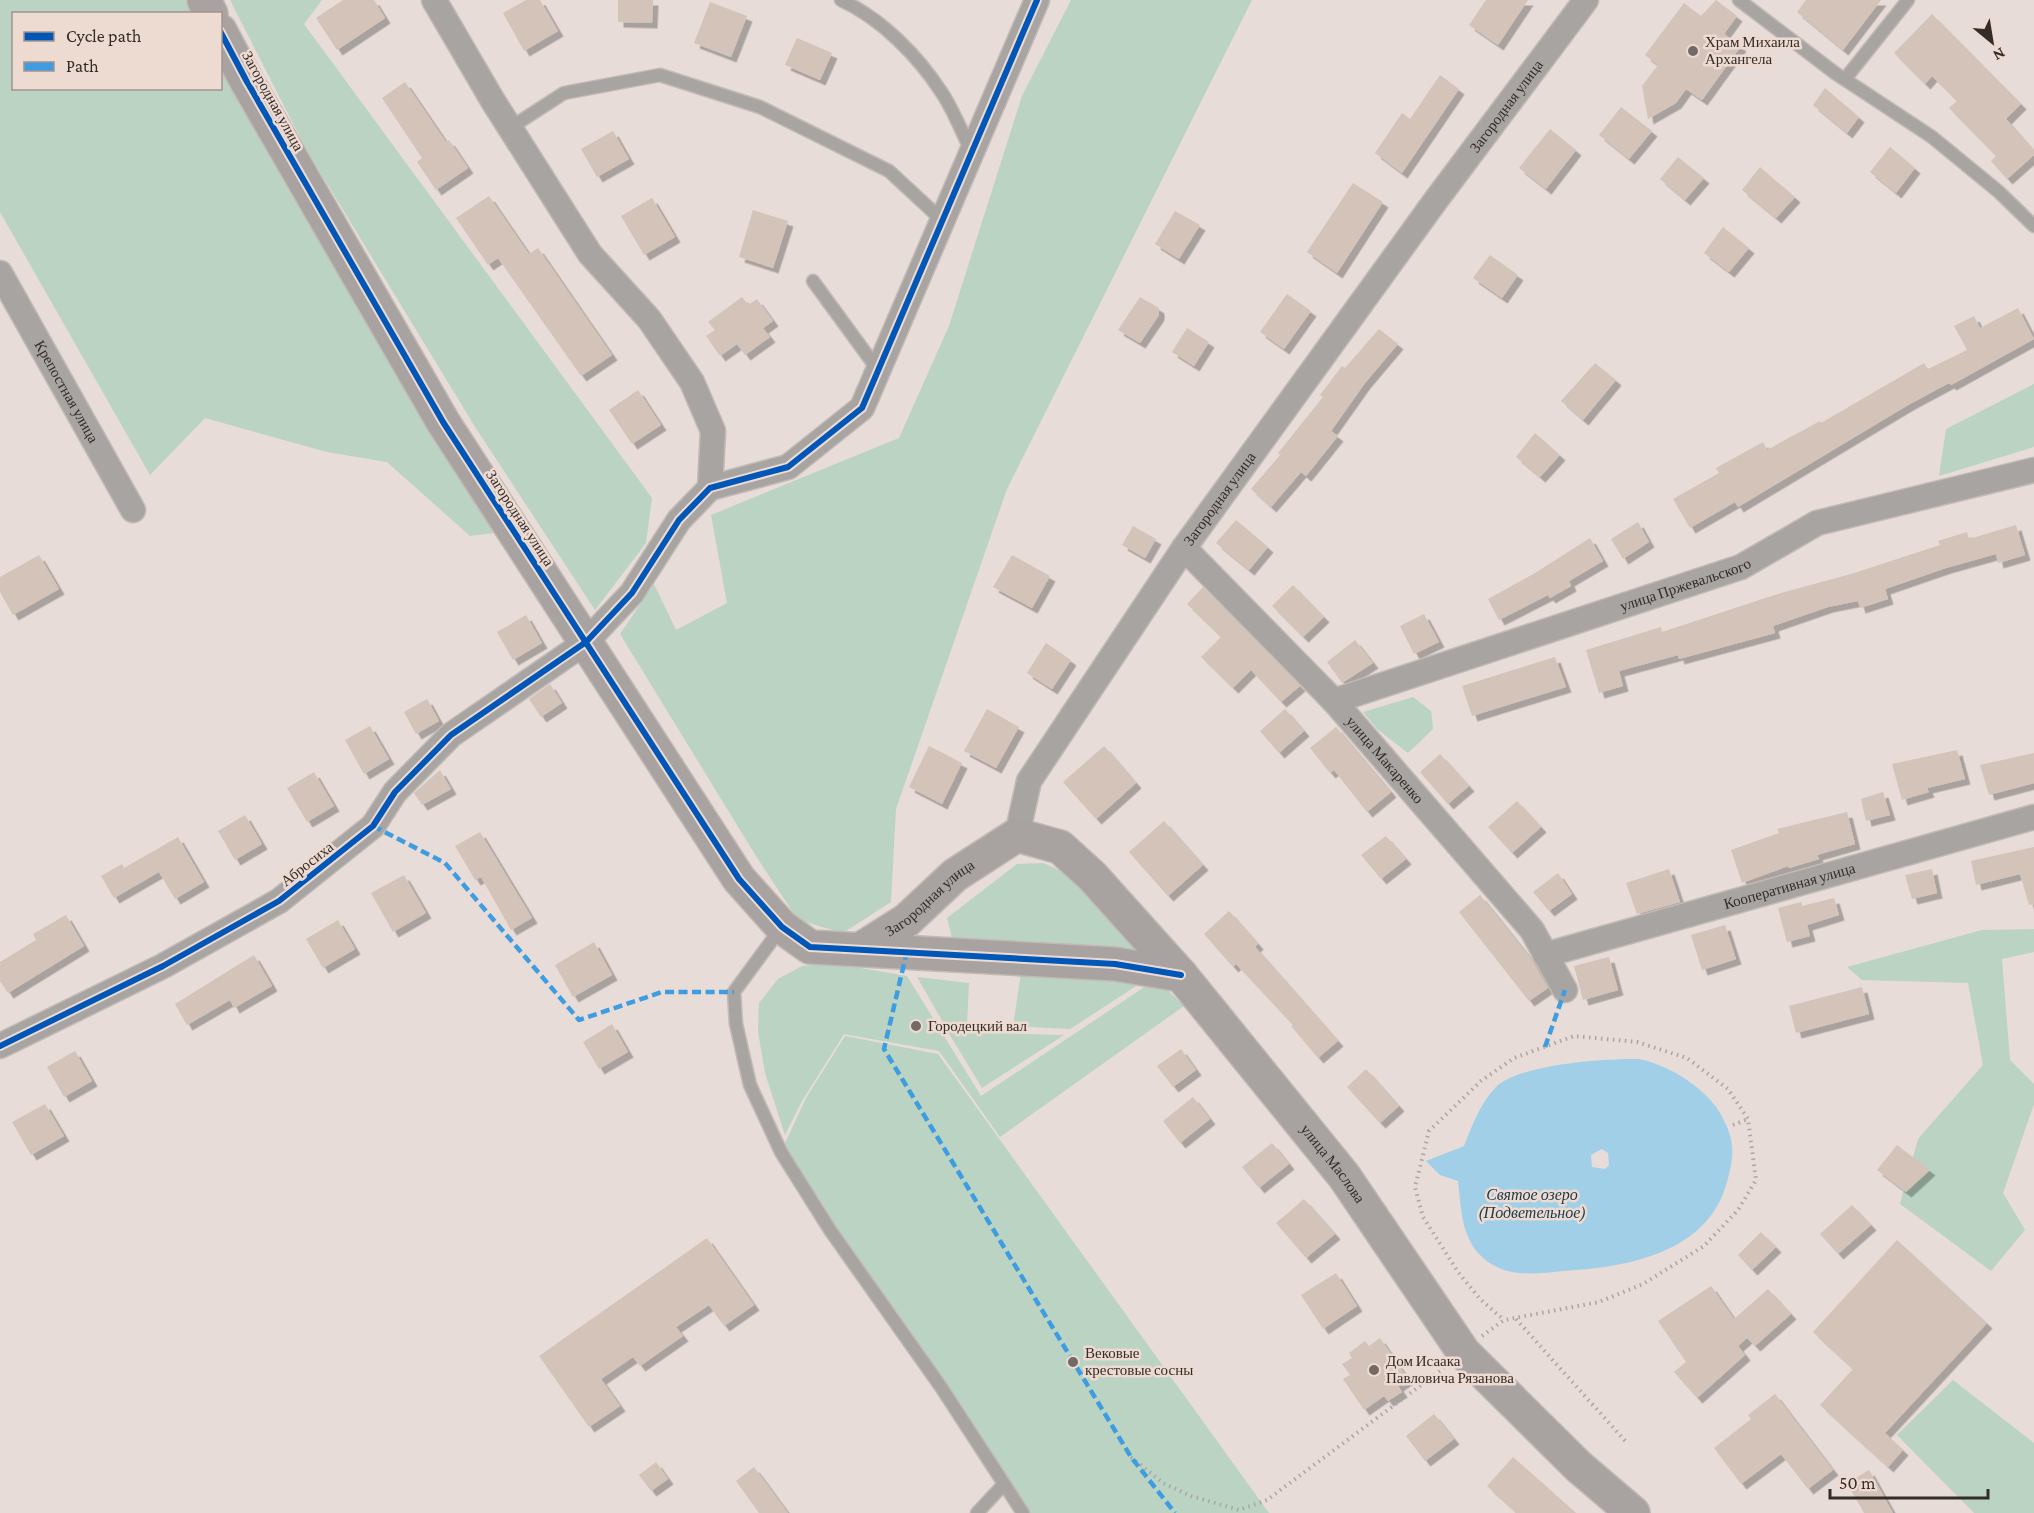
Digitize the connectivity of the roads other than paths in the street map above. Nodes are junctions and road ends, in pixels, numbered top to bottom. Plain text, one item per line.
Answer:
1 (434, 0) edge
2 (841, 0) edge
3 (1037, 0) edge
4 (1586, 0) edge
5 (1739, 0) edge
6 (1908, 0) edge
7 (222, 35) edge
8 (1845, 79) junction
9 (510, 128) junction
10 (972, 153) junction
11 (942, 220) junction
12 (2034, 226) edge
13 (0, 273) edge
14 (813, 281) dead end
15 (878, 370) junction
16 (2034, 470) edge
17 (710, 488) junction
18 (133, 510) dead end
19 (1184, 548) junction
20 (586, 642) junction
21 (1334, 701) junction
22 (2034, 817) edge
23 (1017, 834) junction
24 (782, 927) junction
25 (861, 949) junction
26 (1545, 955) junction
27 (1180, 975) junction
28 (1564, 990) dead end
29 (0, 1046) edge
30 (1004, 1484) junction
31 (977, 1513) edge
32 (1023, 1513) edge
33 (1632, 1513) edge

1 - 9 street
2 - 10 lane
3 - 10 street
4 - 19 street, Загородная улица
5 - 8 lane
6 - 8 lane
7 - 20 street, Загородная улица
8 - 12 lane
9 - 11 lane
9 - 17 street
10 - 11 street
11 - 15 street
13 - 18 street, Крепостная улица
14 - 15 lane
15 - 17 street
16 - 21 street, улица Пржевальского
17 - 20 street, Абросиха
19 - 21 street, улица Макаренко
19 - 23 street, Загородная улица
20 - 24 street, Загородная улица
20 - 29 street, Абросиха
21 - 26 street, улица Макаренко
22 - 26 street, Кооперативная улица
23 - 25 street, Загородная улица
23 - 27 street, улица Маслова
24 - 25 street, Загородная улица
24 - 30 lane
25 - 27 street
26 - 28 street, улица Макаренко
27 - 33 street, улица Маслова
30 - 31 lane
30 - 32 lane

